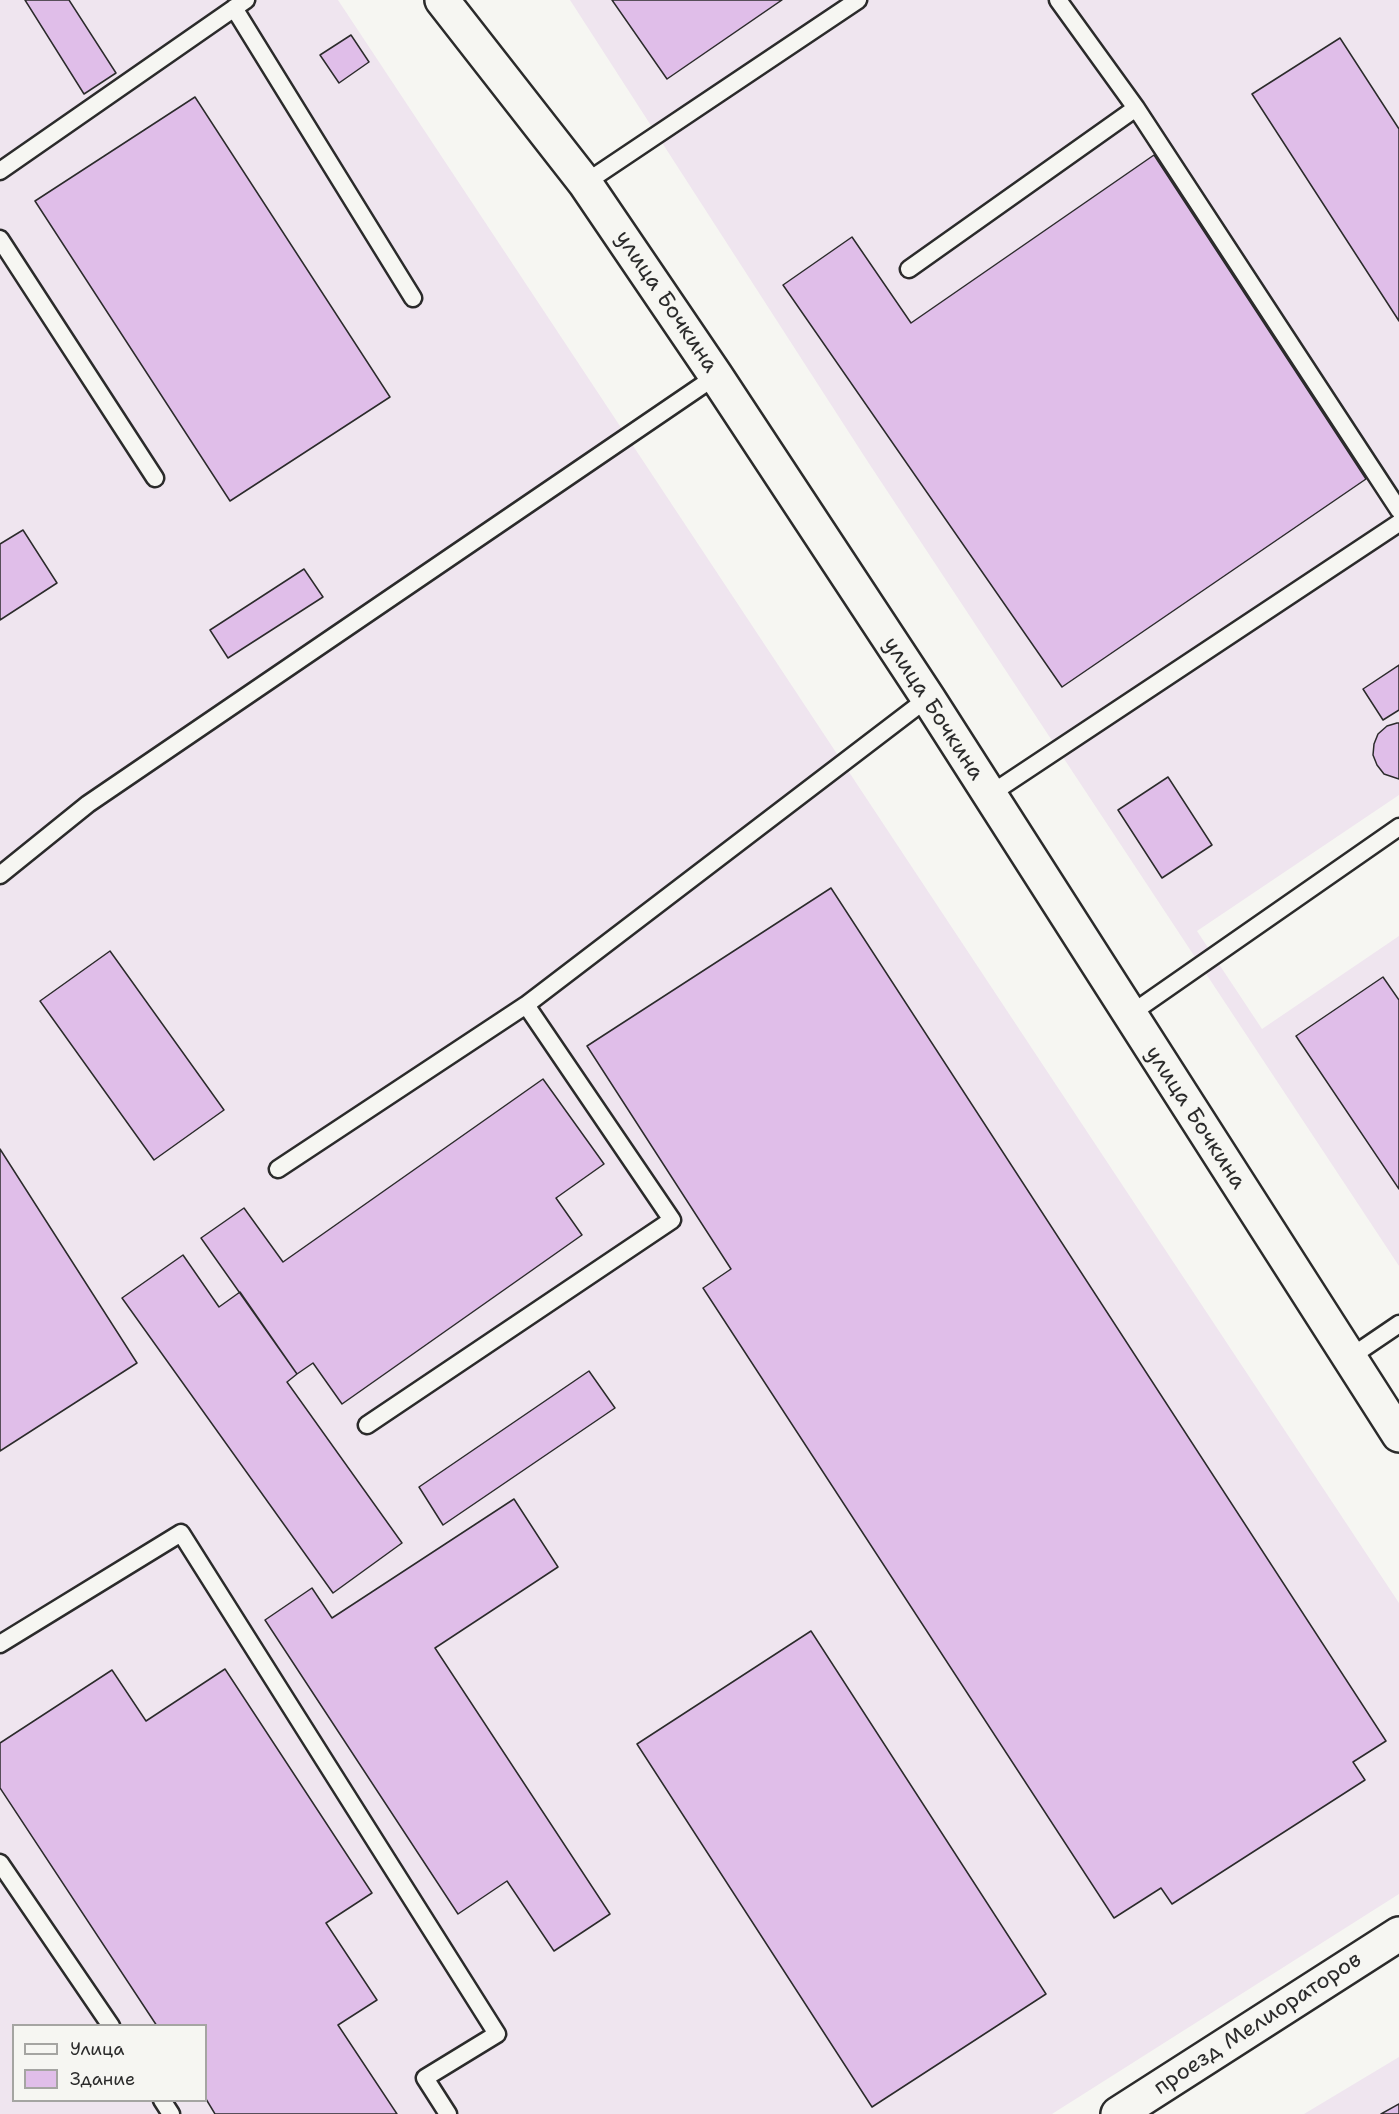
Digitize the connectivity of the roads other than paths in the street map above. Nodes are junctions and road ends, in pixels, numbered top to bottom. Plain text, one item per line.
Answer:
1 (442, 0) edge
2 (858, 0) edge
3 (1058, 0) edge
4 (240, 4) edge
5 (1136, 108) junction
6 (0, 171) edge
7 (585, 183) junction
8 (0, 238) edge
9 (909, 269) dead end
10 (413, 298) dead end
11 (716, 376) junction
12 (155, 478) dead end
13 (1399, 510) edge
14 (1399, 523) edge
15 (928, 698) junction
16 (989, 795) junction
17 (1399, 827) edge
18 (0, 875) edge
19 (526, 1005) junction
20 (1129, 1015) junction
21 (278, 1169) dead end
22 (1399, 1324) edge
23 (1349, 1358) junction
24 (367, 1425) dead end
25 (1399, 1435) edge
26 (0, 1644) edge
27 (0, 1863) edge
28 (1399, 1935) edge
29 (110, 2024) edge
30 (448, 2114) edge
31 (1118, 2114) edge

1 - 7 street, улица Бочкина
2 - 7 lane
3 - 5 lane
4 - 6 lane
4 - 10 lane
5 - 9 lane
5 - 13 lane
7 - 11 street, улица Бочкина
8 - 12 lane
11 - 15 street, улица Бочкина
11 - 18 lane
14 - 16 lane
15 - 16 street, улица Бочкина
15 - 19 lane
16 - 20 street, улица Бочкина
17 - 20 lane
19 - 21 lane
19 - 24 lane
20 - 23 street, улица Бочкина
22 - 23 lane
23 - 25 street, улица Бочкина
26 - 30 lane
27 - 29 lane
28 - 31 street, проезд Мелиораторов

